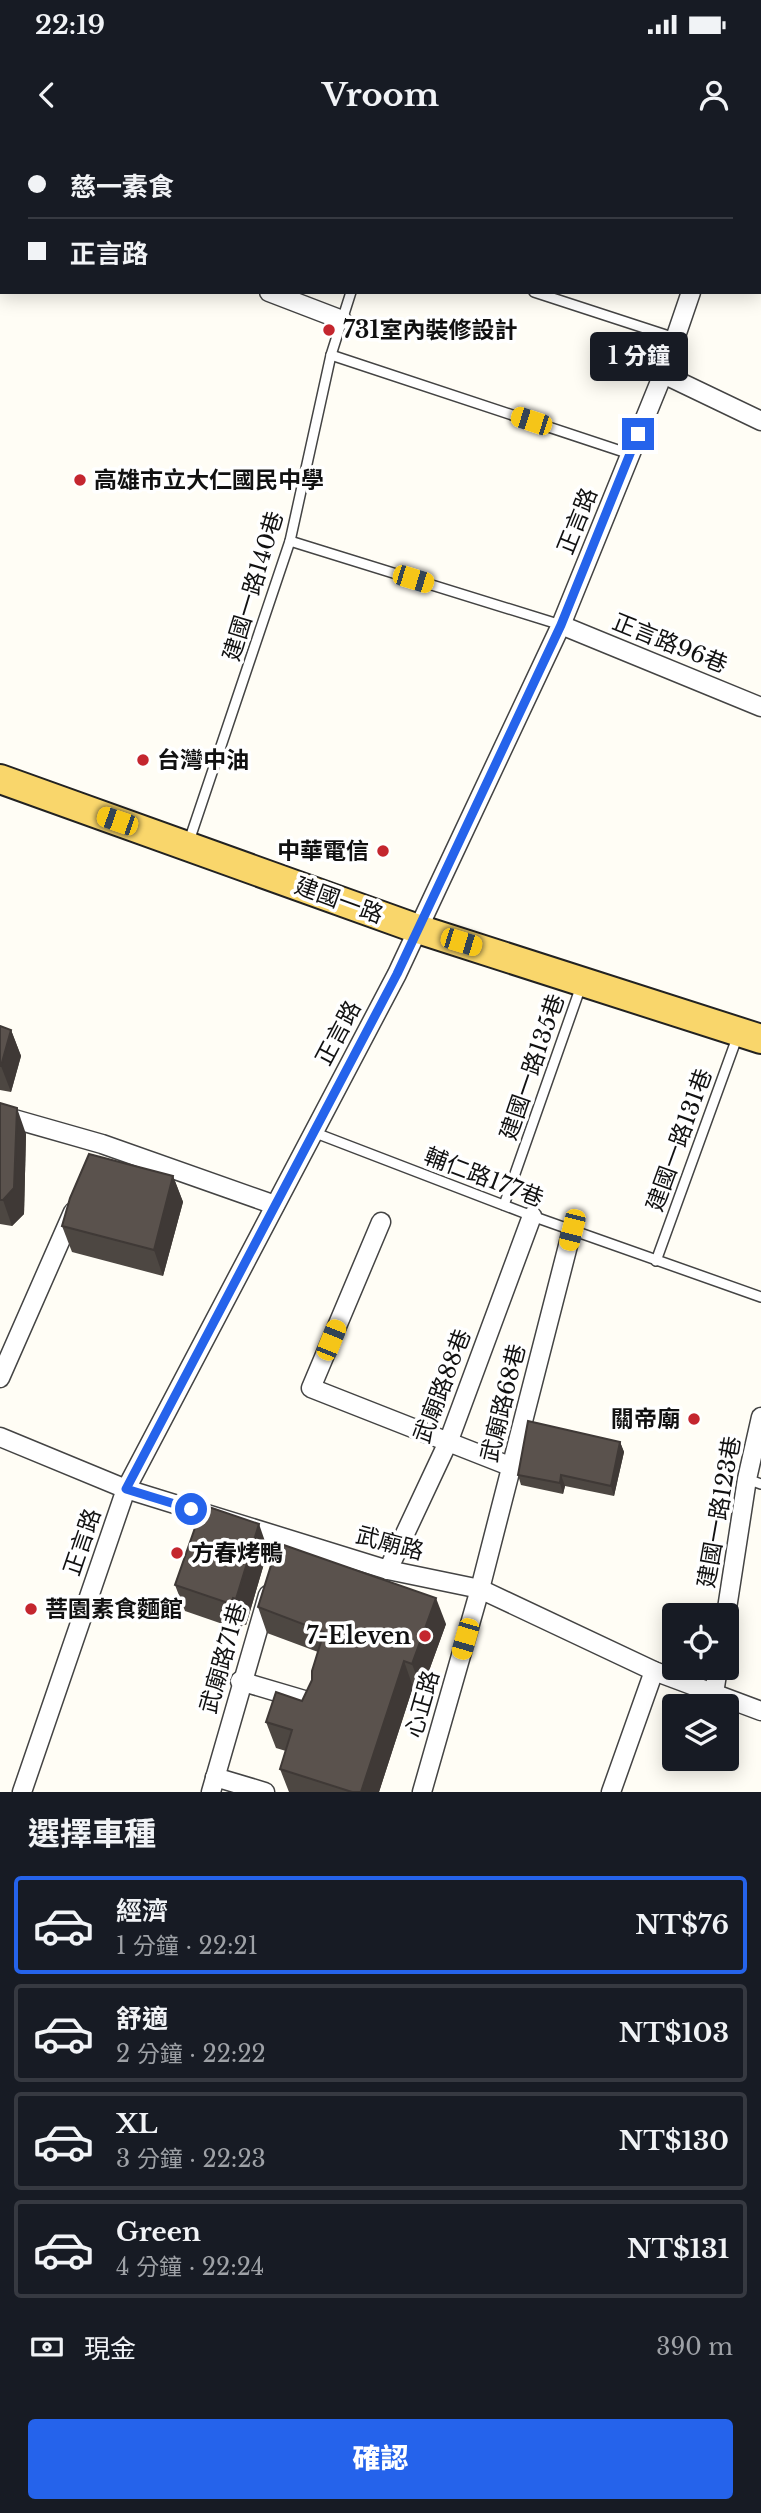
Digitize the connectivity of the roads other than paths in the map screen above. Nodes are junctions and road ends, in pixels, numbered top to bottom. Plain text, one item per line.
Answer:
1 (274, 294) edge
2 (350, 294) edge
3 (540, 294) edge
4 (690, 294) edge
5 (342, 320) junction
6 (675, 338) junction
7 (331, 355) junction
8 (663, 374) junction
9 (761, 421) edge
10 (630, 454) junction
11 (290, 541) junction
12 (561, 625) junction
13 (761, 707) edge
14 (0, 779) edge
15 (187, 846) junction
16 (418, 929) junction
17 (583, 981) junction
18 (750, 1036) edge
19 (0, 1115) edge
20 (313, 1132) junction
21 (81, 1194) edge
22 (275, 1205) junction
23 (504, 1205) junction
24 (532, 1216) junction
25 (381, 1222) dead end
26 (572, 1230) junction
27 (656, 1261) junction
28 (761, 1297) edge
29 (0, 1378) edge
30 (761, 1417) edge
31 (0, 1437) edge
32 (449, 1440) junction
33 (512, 1467) junction
34 (754, 1481) edge
35 (126, 1489) junction
36 (388, 1570) junction
37 (273, 1577) edge
38 (480, 1589) junction
39 (729, 1603) edge
40 (654, 1671) junction
41 (716, 1680) edge
42 (240, 1681) junction
43 (714, 1693) junction
44 (312, 1702) edge
45 (761, 1711) edge
46 (213, 1784) edge
47 (22, 1792) edge
48 (265, 1792) edge
49 (422, 1792) edge
50 (611, 1792) edge

1 - 5 street
2 - 5 lane, 建國一路140巷
3 - 6 lane
4 - 6 street, 正言路
5 - 7 lane, 建國一路140巷
6 - 8 street, 正言路
7 - 10 lane
7 - 11 lane, 建國一路140巷
8 - 9 street
8 - 10 street, 正言路
10 - 12 street, 正言路
11 - 12 lane
11 - 15 lane, 建國一路140巷
12 - 13 street, 正言路96巷
12 - 16 street, 正言路
14 - 15 main road, 建國一路
15 - 16 main road, 建國一路
16 - 17 main road, 建國一路
16 - 20 street, 正言路
17 - 18 main road, 建國一路
17 - 23 lane, 建國一路135巷
18 - 27 lane, 建國一路131巷
19 - 22 street
20 - 22 street, 正言路
20 - 23 lane, 輔仁路177巷
21 - 29 street
22 - 35 street, 正言路
23 - 24 lane, 輔仁路177巷
24 - 26 lane, 輔仁路177巷
24 - 32 street, 武廟路88巷
25 - 32 street
26 - 27 lane, 輔仁路177巷
26 - 33 street, 武廟路68巷
27 - 28 lane, 輔仁路177巷
30 - 34 street, 建國一路123巷
31 - 35 street, 武廟路
32 - 33 street
32 - 36 street, 武廟路88巷
33 - 38 street, 武廟路68巷
34 - 39 street, 建國一路123巷
35 - 36 street, 武廟路
35 - 47 street, 正言路
36 - 38 street, 武廟路
37 - 42 street, 武廟路71巷
38 - 40 street, 武廟路
38 - 49 street, 心正路
40 - 43 street, 武廟路
40 - 50 street
41 - 43 street
42 - 44 street
42 - 46 street, 武廟路71巷
43 - 45 street, 武廟路
46 - 48 street

